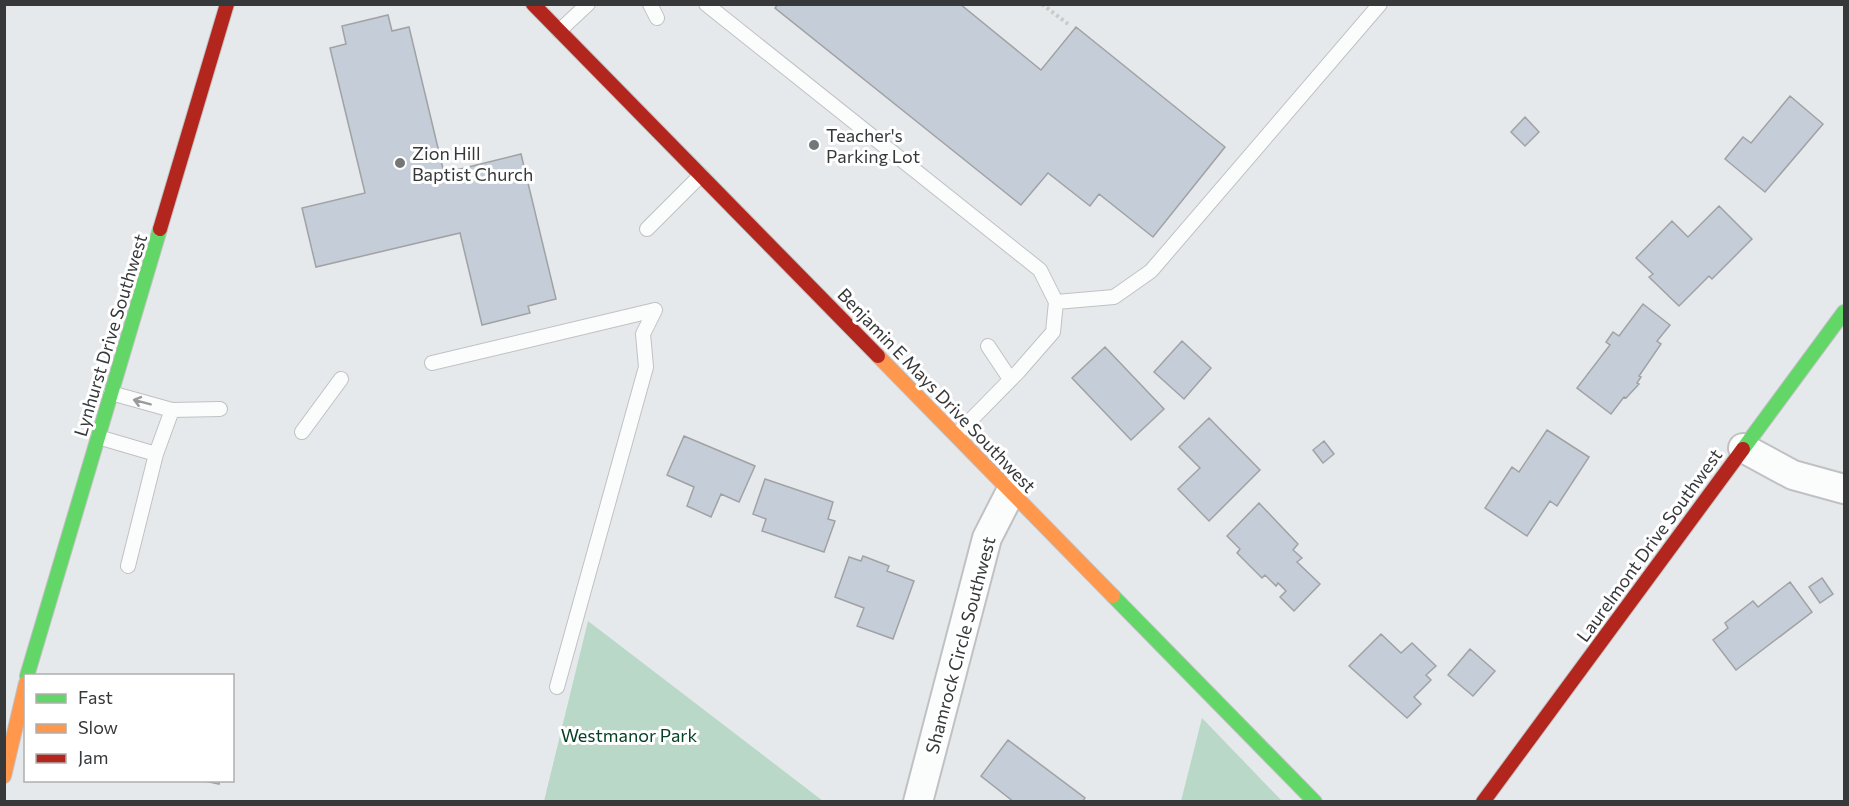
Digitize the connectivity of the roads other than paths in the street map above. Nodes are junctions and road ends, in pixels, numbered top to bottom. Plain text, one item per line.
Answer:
1 (227, 4) edge
2 (533, 4) edge
3 (588, 4) edge
4 (650, 4) edge
5 (706, 4) edge
6 (1380, 4) edge
7 (657, 18) dead end
8 (559, 31) junction
9 (701, 175) junction
10 (647, 229) dead end
11 (1056, 302) junction
12 (1845, 312) edge
13 (988, 346) dead end
14 (432, 363) dead end
15 (1010, 379) junction
16 (341, 380) dead end
17 (111, 393) junction
18 (172, 410) junction
19 (220, 410) dead end
20 (302, 432) dead end
21 (956, 435) junction
22 (98, 437) junction
23 (1743, 448) junction
24 (156, 454) junction
25 (1845, 489) edge
26 (1011, 491) junction
27 (128, 566) dead end
28 (27, 674) edge
29 (557, 687) dead end
30 (24, 691) edge
31 (4, 776) edge
32 (918, 801) edge
33 (1315, 801) edge
34 (1483, 801) edge

1 - 17 street, Lynhurst Drive Southwest
2 - 8 street, Benjamin E Mays Drive Southwest
3 - 8 lane
4 - 7 lane
5 - 11 lane
6 - 11 lane
8 - 9 street, Benjamin E Mays Drive Southwest
9 - 10 lane
9 - 21 street, Benjamin E Mays Drive Southwest
11 - 15 lane
12 - 23 street, Laurelmont Drive Southwest
13 - 15 lane
14 - 29 lane
15 - 21 lane
16 - 20 lane
18 -> 17 lane
17 - 22 street, Lynhurst Drive Southwest
18 - 19 lane
18 - 24 lane
21 - 26 street, Benjamin E Mays Drive Southwest
22 - 24 lane
22 - 28 street, Lynhurst Drive Southwest
23 - 25 street
23 - 34 street, Laurelmont Drive Southwest
24 - 27 lane
26 - 32 street, Shamrock Circle Southwest
26 - 33 street, Benjamin E Mays Drive Southwest
30 - 31 street

